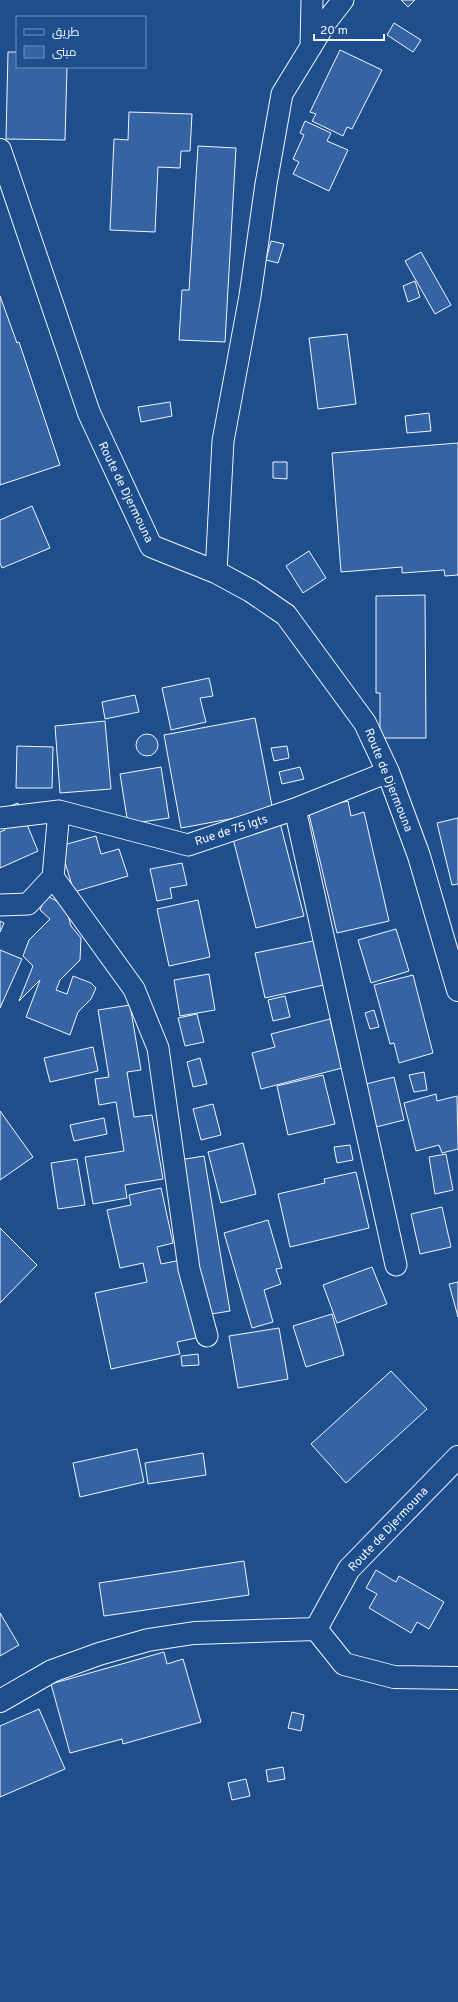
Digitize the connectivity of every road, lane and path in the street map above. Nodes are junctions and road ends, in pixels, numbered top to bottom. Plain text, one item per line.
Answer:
1 (312, 0) edge
2 (343, 0) edge
3 (311, 48) junction
4 (0, 150) edge
5 (216, 572) junction
6 (388, 772) junction
7 (295, 809) junction
8 (59, 811) junction
9 (0, 818) edge
10 (53, 877) junction
11 (0, 905) edge
12 (458, 990) edge
13 (396, 1265) dead end
14 (207, 1336) dead end
15 (458, 1457) edge
16 (316, 1629) junction
17 (458, 1678) edge
18 (0, 1701) edge

1 - 3 street
2 - 3 street
3 - 5 street
4 - 5 street, Route de Djermouna
5 - 6 street, Route de Djermouna
6 - 7 street, Rue de 75 lgts
6 - 12 street, Route de Djermouna
7 - 8 street, Rue de 75 lgts
7 - 13 street
8 - 9 street, Rue de 75 lgts
8 - 10 street
10 - 11 street
10 - 14 street
15 - 16 street, Route de Djermouna
16 - 17 street
16 - 18 street

